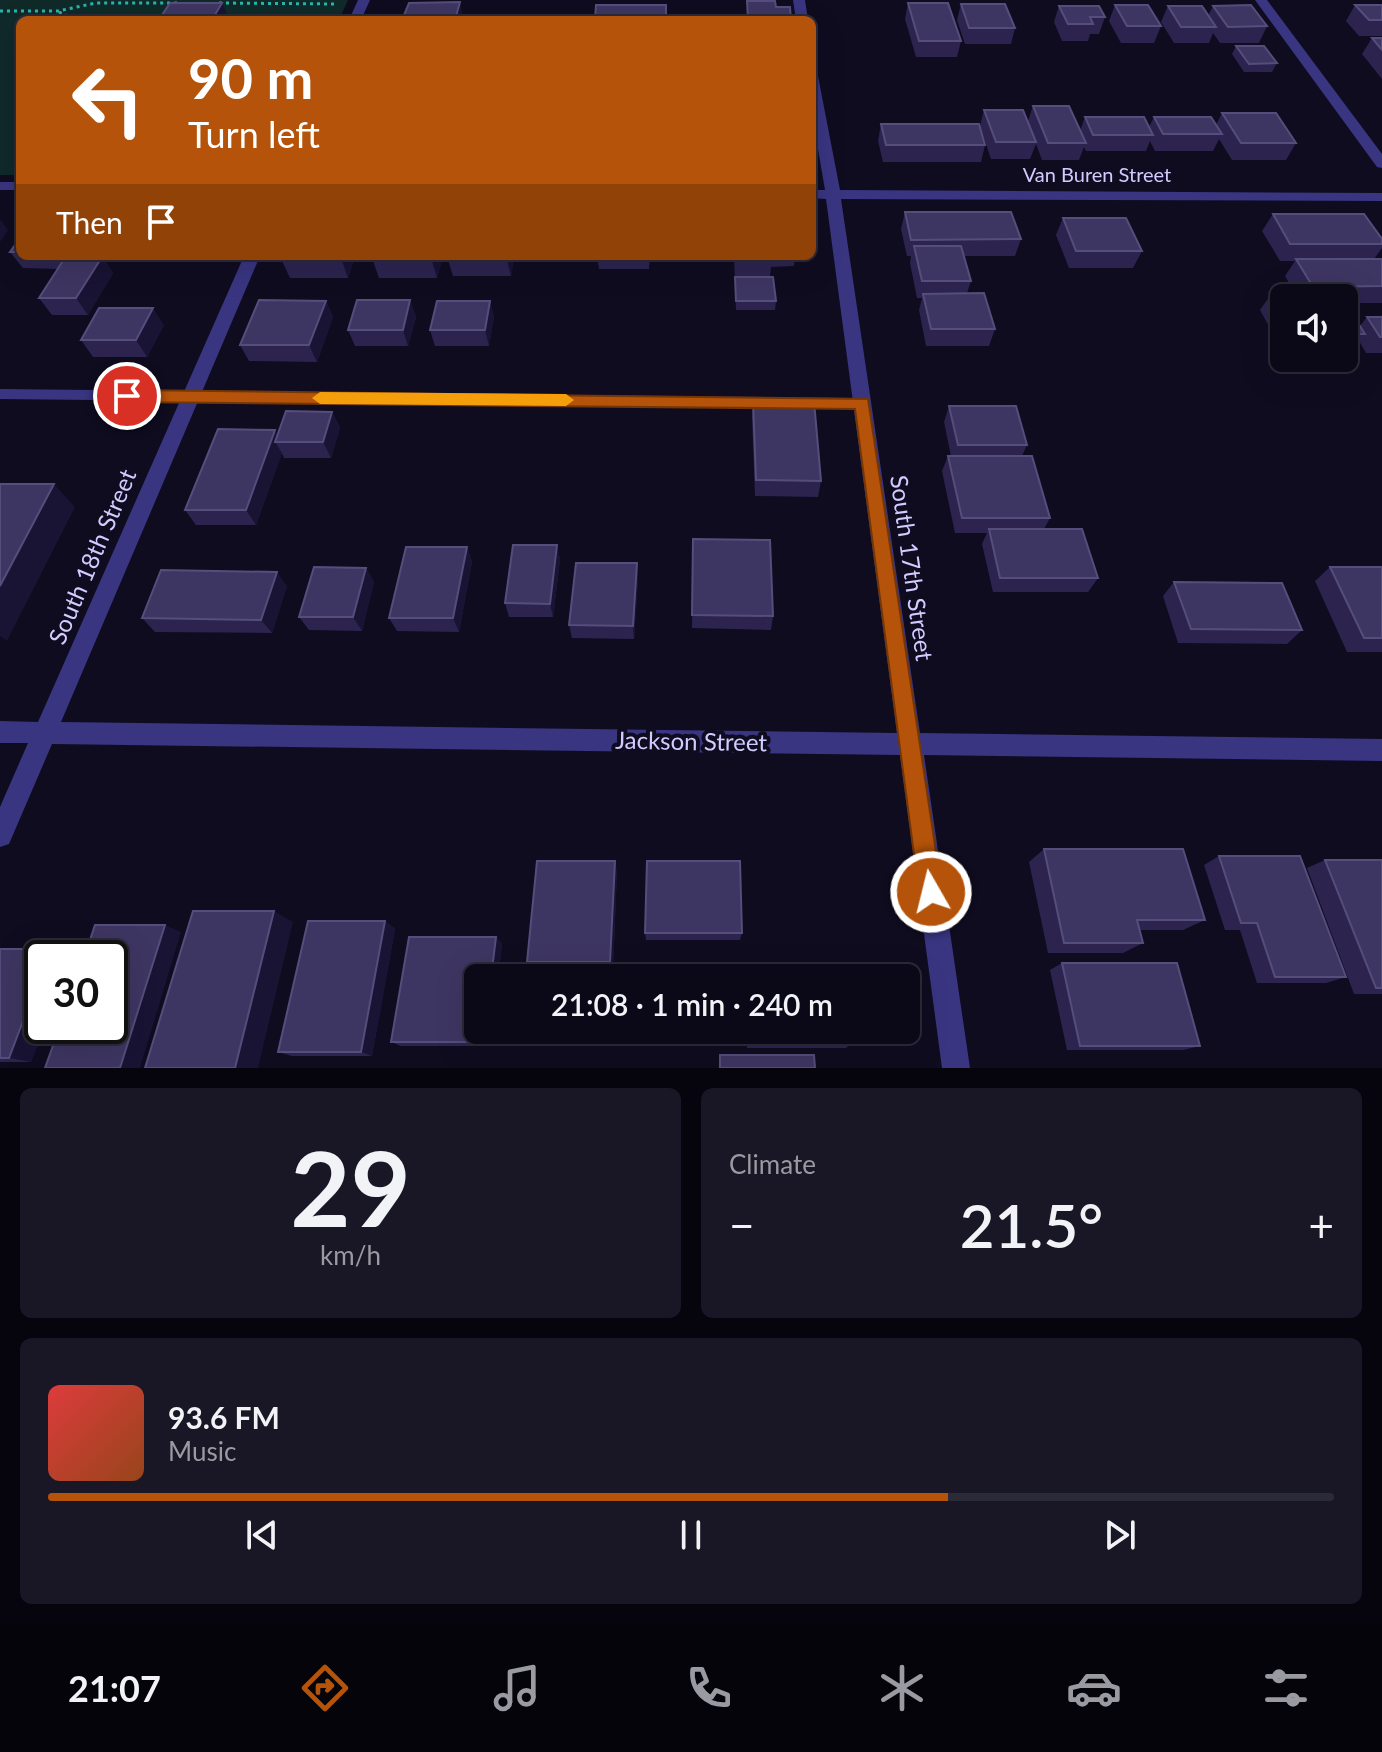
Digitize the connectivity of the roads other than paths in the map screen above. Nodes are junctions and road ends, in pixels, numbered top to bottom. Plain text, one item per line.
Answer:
1 (1261, 0) edge
2 (816, 123) edge
3 (1382, 164) edge
4 (822, 194) edge
5 (1382, 197) edge
6 (250, 260) edge
7 (0, 394) edge
8 (191, 397) junction
9 (862, 403) junction
10 (0, 732) edge
11 (45, 732) junction
12 (909, 745) junction
13 (1382, 750) edge
14 (0, 835) edge
15 (956, 1068) edge

1 - 3 street
2 - 4 street, South 17th Street
4 - 5 street, Van Buren Street
4 - 9 street, South 17th Street
6 - 8 street, South 18th Street
7 - 8 lane
8 - 9 lane
8 - 11 street, South 18th Street
9 - 12 street, South 17th Street
10 - 11 street, Jackson Street
11 - 12 street, Jackson Street
11 - 14 street, South 18th Street
12 - 13 street, Jackson Street
12 - 15 street, South 17th Street

